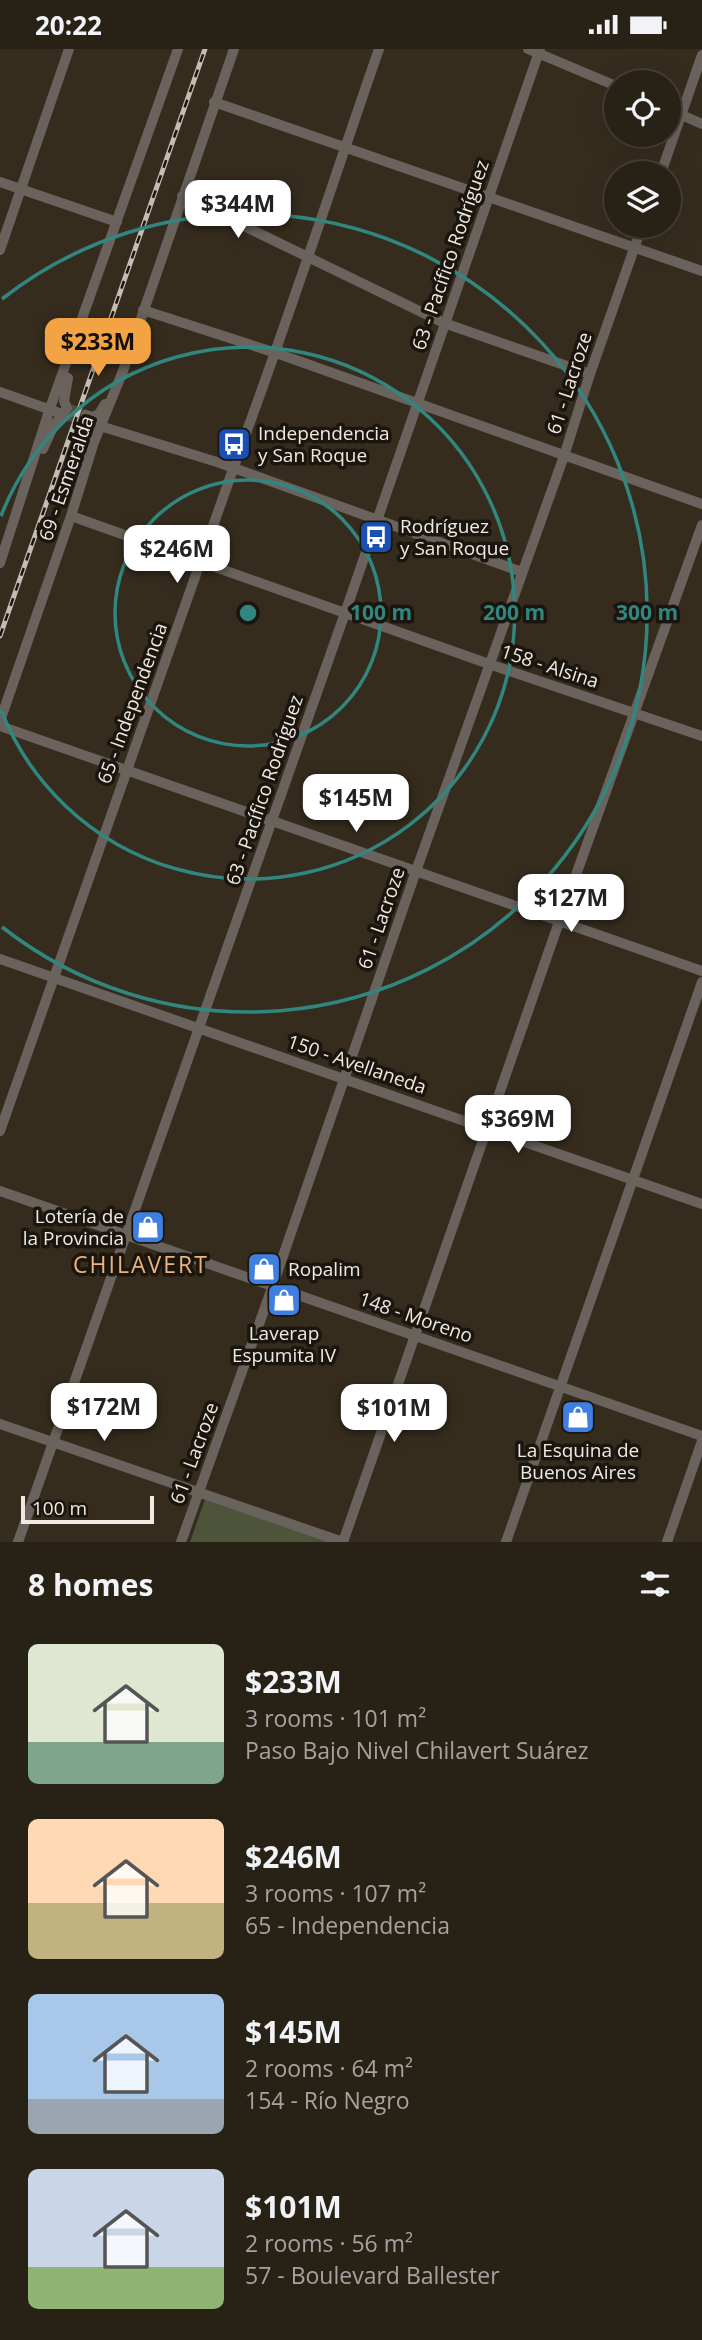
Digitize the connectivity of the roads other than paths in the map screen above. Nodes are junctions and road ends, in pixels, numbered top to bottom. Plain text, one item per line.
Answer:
1 (69, 49) edge
2 (178, 49) edge
3 (234, 49) edge
4 (379, 49) edge
5 (528, 49) edge
6 (539, 51) edge
7 (702, 55) edge
8 (604, 81) edge
9 (214, 102) junction
10 (681, 114) joint
11 (702, 124) edge
12 (345, 147) junction
13 (0, 182) edge
14 (21, 189) junction
15 (182, 196) junction
16 (490, 196) junction
17 (117, 222) junction
18 (638, 238) edge
19 (634, 248) junction
20 (0, 250) edge
21 (307, 257) junction
22 (702, 271) edge
23 (143, 310) junction
24 (444, 323) junction
25 (72, 347) junction
26 (276, 353) junction
27 (123, 370) junction
28 (590, 374) junction
29 (0, 392) edge
30 (417, 403) junction
31 (49, 411) junction
32 (66, 412) junction
33 (101, 428) junction
34 (564, 456) junction
35 (233, 468) junction
36 (30, 470) junction
37 (702, 504) edge
38 (71, 516) junction
39 (376, 518) junction
40 (702, 525) edge
41 (3, 545) edge
42 (202, 562) junction
43 (0, 563) edge
44 (522, 572) junction
45 (345, 613) junction
46 (489, 664) junction
47 (633, 712) junction
48 (0, 723) edge
49 (702, 736) edge
50 (127, 769) junction
51 (271, 820) junction
52 (416, 871) junction
53 (559, 922) junction
54 (0, 959) edge
55 (702, 971) edge
56 (54, 977) junction
57 (702, 982) edge
58 (198, 1028) junction
59 (344, 1078) junction
60 (488, 1128) junction
61 (0, 1131) edge
62 (632, 1179) junction
63 (0, 1191) edge
64 (702, 1204) edge
65 (126, 1235) junction
66 (273, 1285) junction
67 (416, 1336) junction
68 (560, 1386) junction
69 (0, 1424) edge
70 (702, 1438) edge
71 (53, 1442) junction
72 (198, 1493) junction
73 (18, 1542) edge
74 (181, 1542) edge
75 (343, 1542) edge
76 (506, 1542) edge
77 (667, 1542) edge

1 - 14 street
2 - 17 street
3 - 9 street, 69 - Esmeralda
4 - 12 street, 65 - Independencia
5 - 6 street
6 - 8 street
6 - 16 street, 63 - Pacífico Rodríguez
7 - 10 street
9 - 12 street
9 - 15 street, 69 - Esmeralda
10 - 11 street
12 - 16 street
12 - 21 street, 65 - Independencia
13 - 14 street
14 - 17 street
14 - 20 street
15 - 21 street
15 - 23 street, 69 - Esmeralda
16 - 19 street
16 - 24 street, 63 - Pacífico Rodríguez
17 - 25 street
18 - 19 street, 61 - Lacroze
19 - 22 street
19 - 28 street, 61 - Lacroze
21 - 24 street
21 - 26 street, 65 - Independencia
23 - 26 street
23 - 27 street, 69 - Esmeralda
24 - 28 street
24 - 30 street, 63 - Pacífico Rodríguez
25 - 31 street
25 - 32 street
26 - 30 street
26 - 35 street, 65 - Independencia
27 - 33 street, 69 - Esmeralda
27 - 33 street
28 - 34 street, 61 - Lacroze
29 - 31 street
30 - 34 street
30 - 39 street, 63 - Pacífico Rodríguez
31 - 32 street
31 - 36 street
32 - 36 street
33 - 35 street
33 - 38 street, 69 - Esmeralda
34 - 37 street
34 - 44 street, 61 - Lacroze
35 - 39 street
35 - 42 street, 65 - Independencia
36 - 41 street
38 - 42 street, 158 - Alsina
38 - 48 street, 69 - Esmeralda
39 - 44 street
39 - 45 street, 63 - Pacífico Rodríguez
40 - 47 street
41 - 43 street
42 - 45 street, 158 - Alsina
42 - 50 street, 65 - Independencia
44 - 46 street, 61 - Lacroze
45 - 46 street, 158 - Alsina
45 - 51 street, 63 - Pacífico Rodríguez
46 - 47 street, 158 - Alsina
46 - 52 street, 61 - Lacroze
47 - 49 street, 158 - Alsina
47 - 53 street
48 - 50 street
50 - 51 street
50 - 56 street, 65 - Independencia
51 - 52 street
51 - 58 street, 63 - Pacífico Rodríguez
52 - 53 street
52 - 59 street, 61 - Lacroze
53 - 55 street
53 - 60 street
54 - 56 street, 150 - Avellaneda
56 - 58 street, 150 - Avellaneda
56 - 61 street, 65 - Independencia
57 - 62 street
58 - 59 street, 150 - Avellaneda
58 - 65 street, 63 - Pacífico Rodríguez
59 - 60 street, 150 - Avellaneda
59 - 66 street, 61 - Lacroze
60 - 62 street, 150 - Avellaneda
60 - 67 street
62 - 64 street, 150 - Avellaneda
62 - 68 street
63 - 65 street, 148 - Moreno
65 - 66 street, 148 - Moreno
65 - 71 street, 63 - Pacífico Rodríguez
66 - 67 street, 148 - Moreno
66 - 72 street, 61 - Lacroze
67 - 68 street, 148 - Moreno
67 - 75 street
68 - 70 street, 148 - Moreno
68 - 76 street
69 - 71 street
70 - 77 street
71 - 72 street
71 - 73 street, 63 - Pacífico Rodríguez
72 - 74 street, 61 - Lacroze
72 - 75 street

